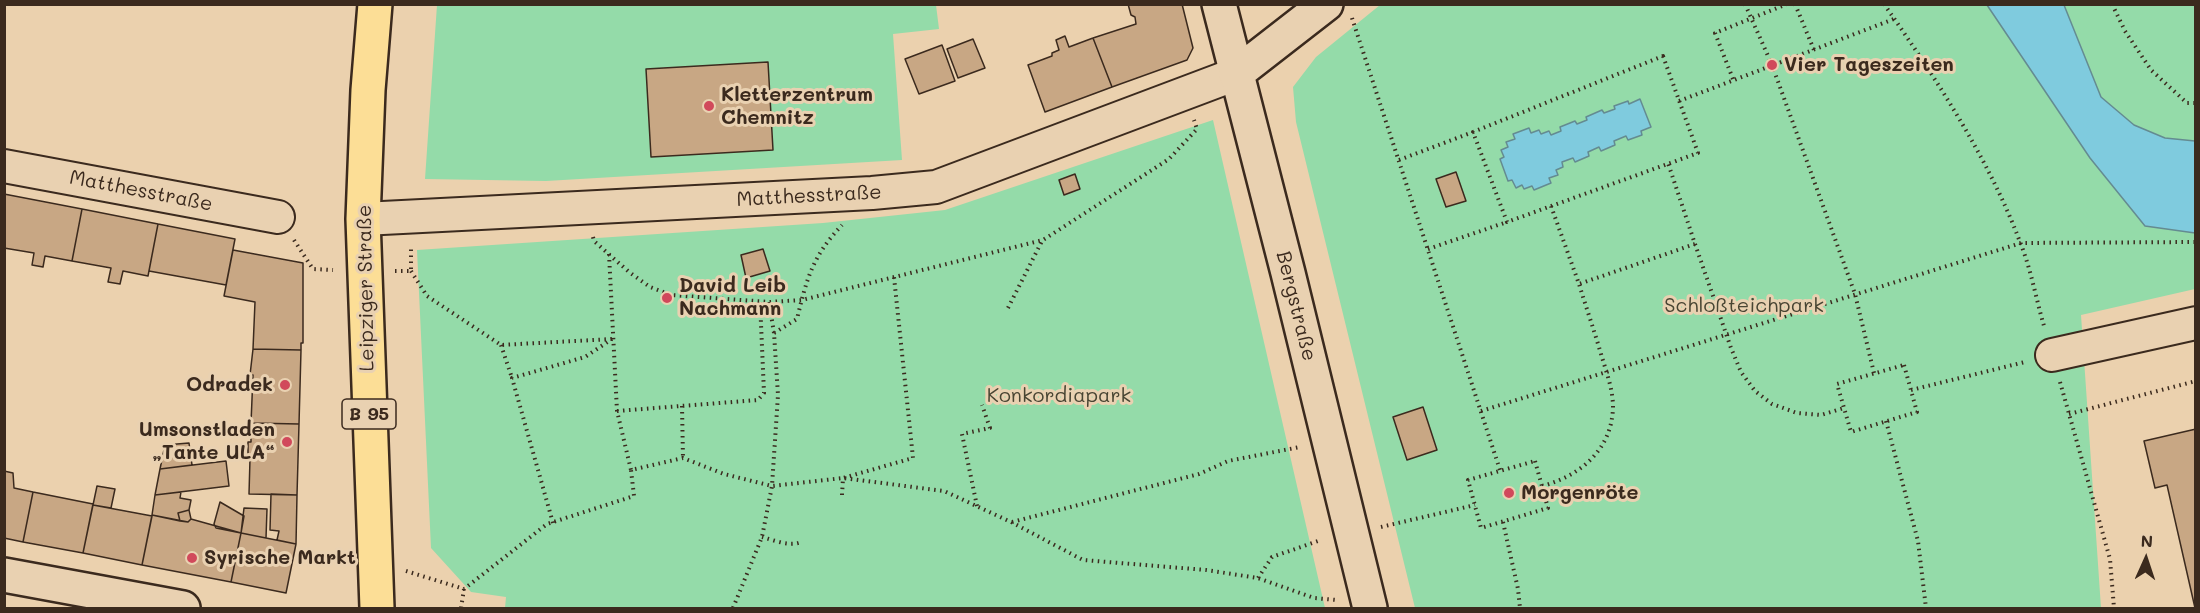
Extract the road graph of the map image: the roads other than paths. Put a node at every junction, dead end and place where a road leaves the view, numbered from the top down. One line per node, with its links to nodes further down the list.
1 (375, 4): 7 (main road, Leipziger Straße / B 95)
2 (1218, 4): 4 (street, Bergstraße)
3 (1339, 10): 4 (street)
4 (1236, 74): 7 (street, Matthesstraße); 11 (street, Bergstraße)
5 (4, 166): 6 (street, Matthesstraße)
6 (278, 217)
7 (363, 219): 13 (main road, Leipziger Straße / B 95)
8 (2196, 323): 9 (street)
9 (2052, 355)
10 (4, 575): 12 (street)
11 (1369, 605)
12 (183, 609)
13 (377, 609)

